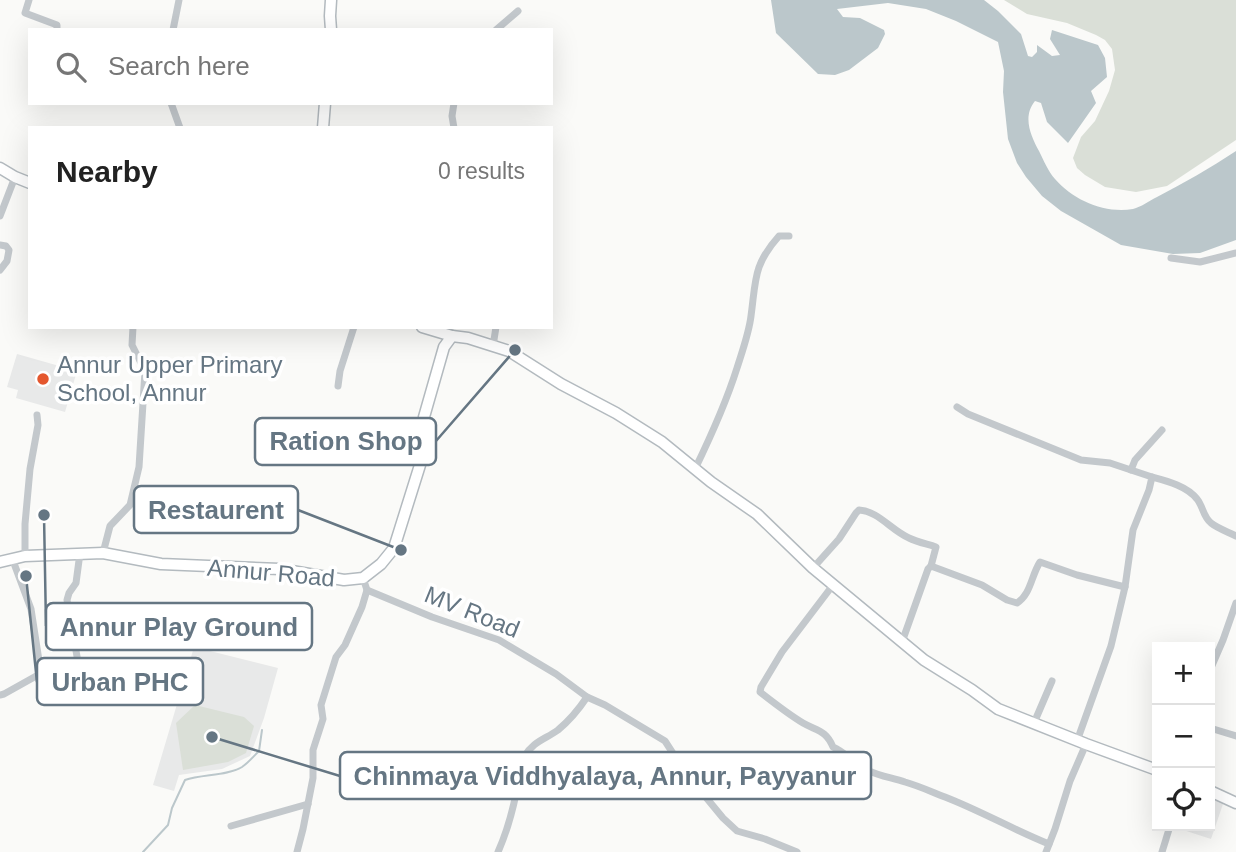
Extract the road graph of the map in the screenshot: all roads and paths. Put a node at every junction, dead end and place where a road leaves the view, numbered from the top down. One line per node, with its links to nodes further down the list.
1 (29, 0): 5 (street)
2 (179, 0): 6 (street)
3 (331, 0): 7 (main road)
4 (518, 11): 8 (street)
5 (57, 28)
6 (173, 28)
7 (331, 28)
8 (498, 28)
9 (172, 105): 12 (street)
10 (325, 105): 13 (main road)
11 (454, 105): 14 (street)
12 (179, 126)
13 (323, 126)
14 (454, 126)
15 (0, 168): 16 (main road)
16 (15, 177): 17 (main road); 18 (street)
17 (28, 182)
18 (0, 216)
19 (789, 236): 34 (street)
20 (0, 245): 23 (street)
21 (1236, 253): 22 (street)
22 (1171, 258)
23 (0, 270)
24 (133, 329): 39 (street)
25 (353, 329): 30 (street)
26 (429, 329): 28 (main road)
27 (496, 329): 29 (street)
28 (452, 336): 29 (main road); 45 (main road, Annur Road)
29 (493, 346): 34 (main road)
30 (338, 386)
31 (957, 407): 35 (street)
32 (37, 415): 40 (street)
33 (1162, 430): 35 (street)
34 (695, 469): 44 (main road)
35 (1131, 470): 36 (street)
36 (1152, 477): 37 (street); 47 (street)
37 (1236, 536)
38 (80, 553): 39 (main road, Annur Road); 40 (main road, Annur Road); 52 (street)
39 (103, 553): 45 (main road, Annur Road)
40 (25, 556): 41 (main road, Annur Road)
41 (12, 558): 42 (main road, Annur Road); 54 (street)
42 (0, 562)
43 (931, 566): 44 (street); 47 (street); 50 (street)
44 (813, 568): 46 (main road)
45 (363, 578): 48 (street)
46 (833, 585): 50 (main road); 66 (street)
47 (1125, 587): 59 (street)
48 (367, 590): 55 (street, MV Road); 63 (street)
49 (1236, 603): 51 (street)
50 (902, 642): 56 (main road)
51 (1215, 658)
52 (81, 679)
53 (1052, 681): 56 (street)
54 (0, 695)
55 (587, 697): 68 (street); 69 (street, MV Road)
56 (1034, 723): 59 (main road)
57 (1215, 730): 58 (street)
58 (1236, 736)
59 (1082, 742): 60 (main road); 66 (street)
60 (1152, 768)
61 (1215, 793): 62 (main road)
62 (1236, 803)
63 (308, 804): 64 (street); 67 (street)
64 (230, 826)
65 (1168, 831): 70 (street)
66 (1047, 848)
67 (297, 852)
68 (498, 852)
69 (797, 852)
70 (1162, 852)

